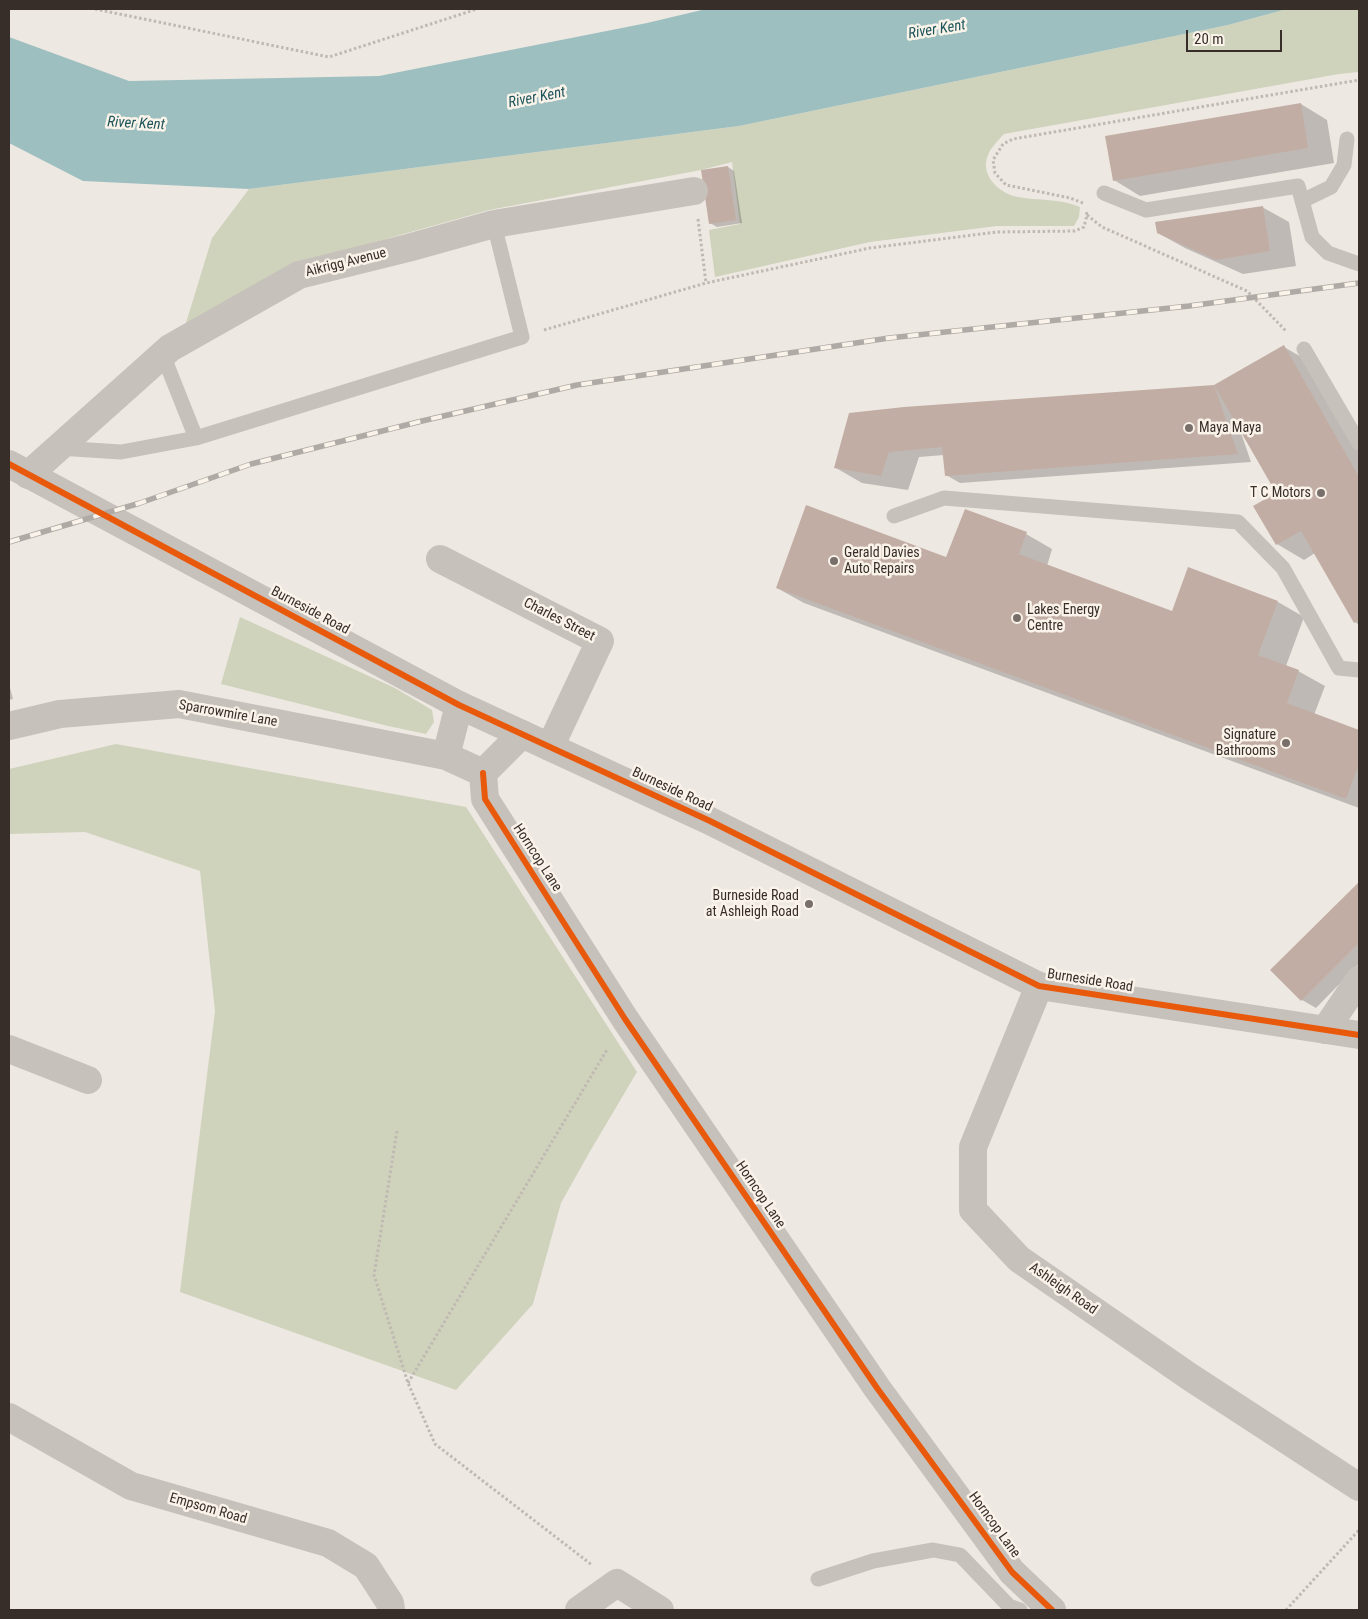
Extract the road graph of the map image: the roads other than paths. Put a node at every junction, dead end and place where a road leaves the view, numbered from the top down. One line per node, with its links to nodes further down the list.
1 (1348, 138): 4 (lane)
2 (694, 191): 5 (street, Aikrigg Avenue)
3 (1104, 192): 4 (lane)
4 (1302, 201): 6 (lane)
5 (494, 224): 8 (street, Aikrigg Avenue); 9 (lane)
6 (1359, 264)
7 (1304, 349): 10 (lane)
8 (162, 355): 9 (lane); 11 (street, Aikrigg Avenue)
9 (196, 438): 11 (lane)
10 (1359, 443)
11 (58, 448): 12 (street, Aikrigg Avenue)
12 (19, 469): 16 (street, Burneside Road)
13 (894, 516): 15 (lane)
14 (440, 559): 19 (street, Charles Street)
15 (1359, 670)
16 (459, 705): 18 (street, Burneside Road); 20 (street)
17 (9, 726): 20 (street, Sparrowmire Lane)
18 (522, 734): 19 (street, Burneside Road); 21 (street)
19 (550, 747): 23 (street, Burneside Road)
20 (446, 756): 21 (street, Sparrowmire Lane)
21 (483, 773): 35 (street, Horncop Lane)
22 (1359, 980): 24 (street)
23 (1039, 986): 24 (street, Burneside Road); 29 (street, Ashleigh Road)
24 (1325, 1030): 25 (street, Burneside Road)
25 (1359, 1035)
26 (9, 1049): 27 (street)
27 (88, 1080)
28 (9, 1417): 31 (street, Empsom Road)
29 (1359, 1487)
30 (818, 1579): 34 (lane)
31 (392, 1610)
32 (579, 1610): 33 (street)
33 (660, 1610)
34 (1020, 1610)
35 (1052, 1610)

